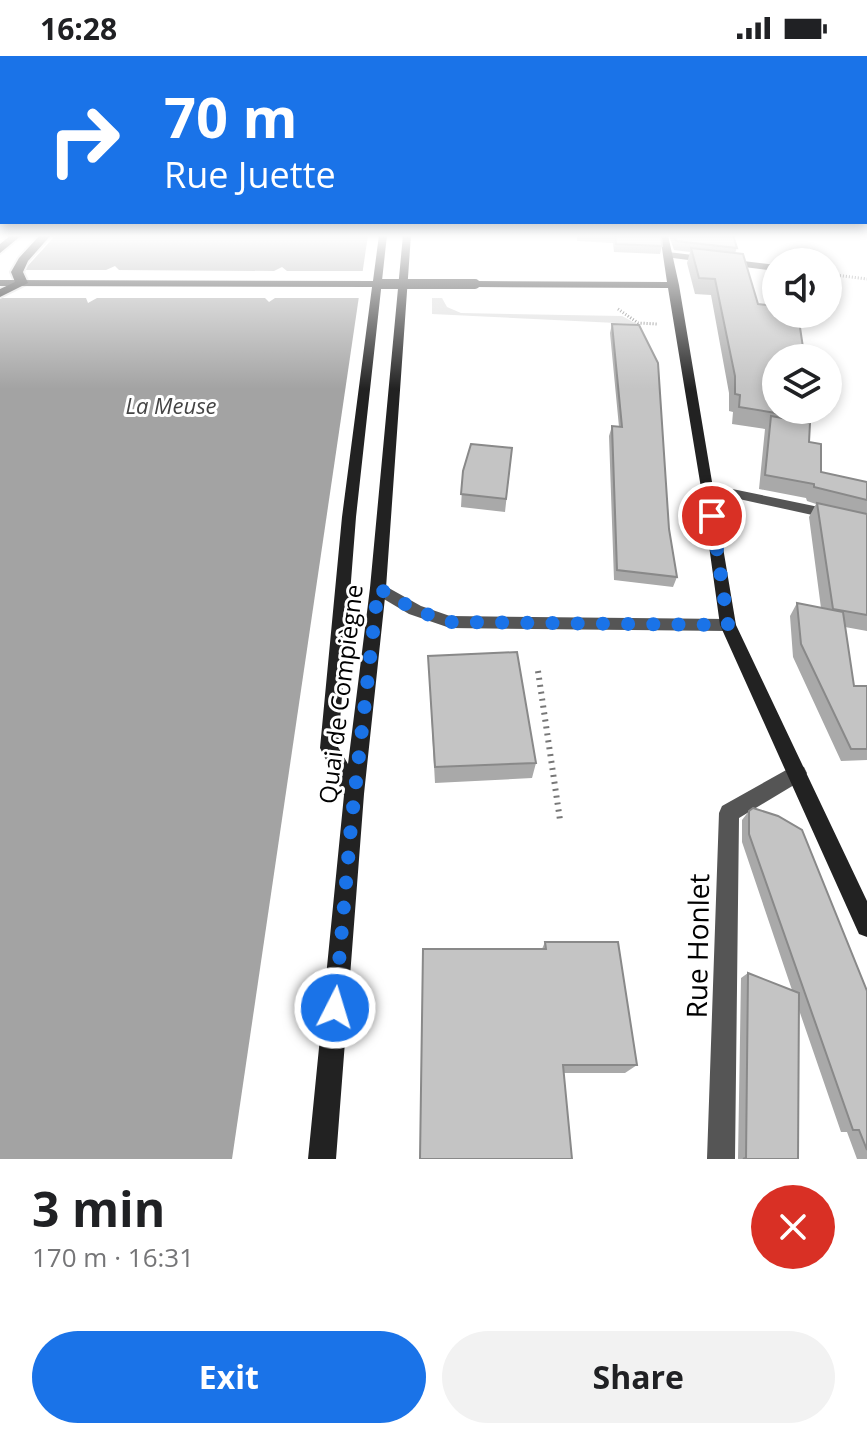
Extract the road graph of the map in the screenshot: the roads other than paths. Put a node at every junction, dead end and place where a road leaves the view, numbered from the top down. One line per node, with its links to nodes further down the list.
1 (377, 286): 9 (main road)
2 (403, 286): 6 (main road, Quai de Compiègne)
3 (674, 286): 4 (main road)
4 (708, 488): 5 (street); 7 (main road)
5 (867, 522)
6 (378, 588): 7 (street); 9 (main road, Quai de Compiègne)
7 (728, 625): 8 (main road)
8 (797, 773): 10 (main road); 13 (street, Rue Honlet)
9 (354, 794): 12 (main road, Quai de Compiègne)
10 (862, 903): 11 (main road)
11 (867, 926)
12 (322, 1159)
13 (721, 1159)

